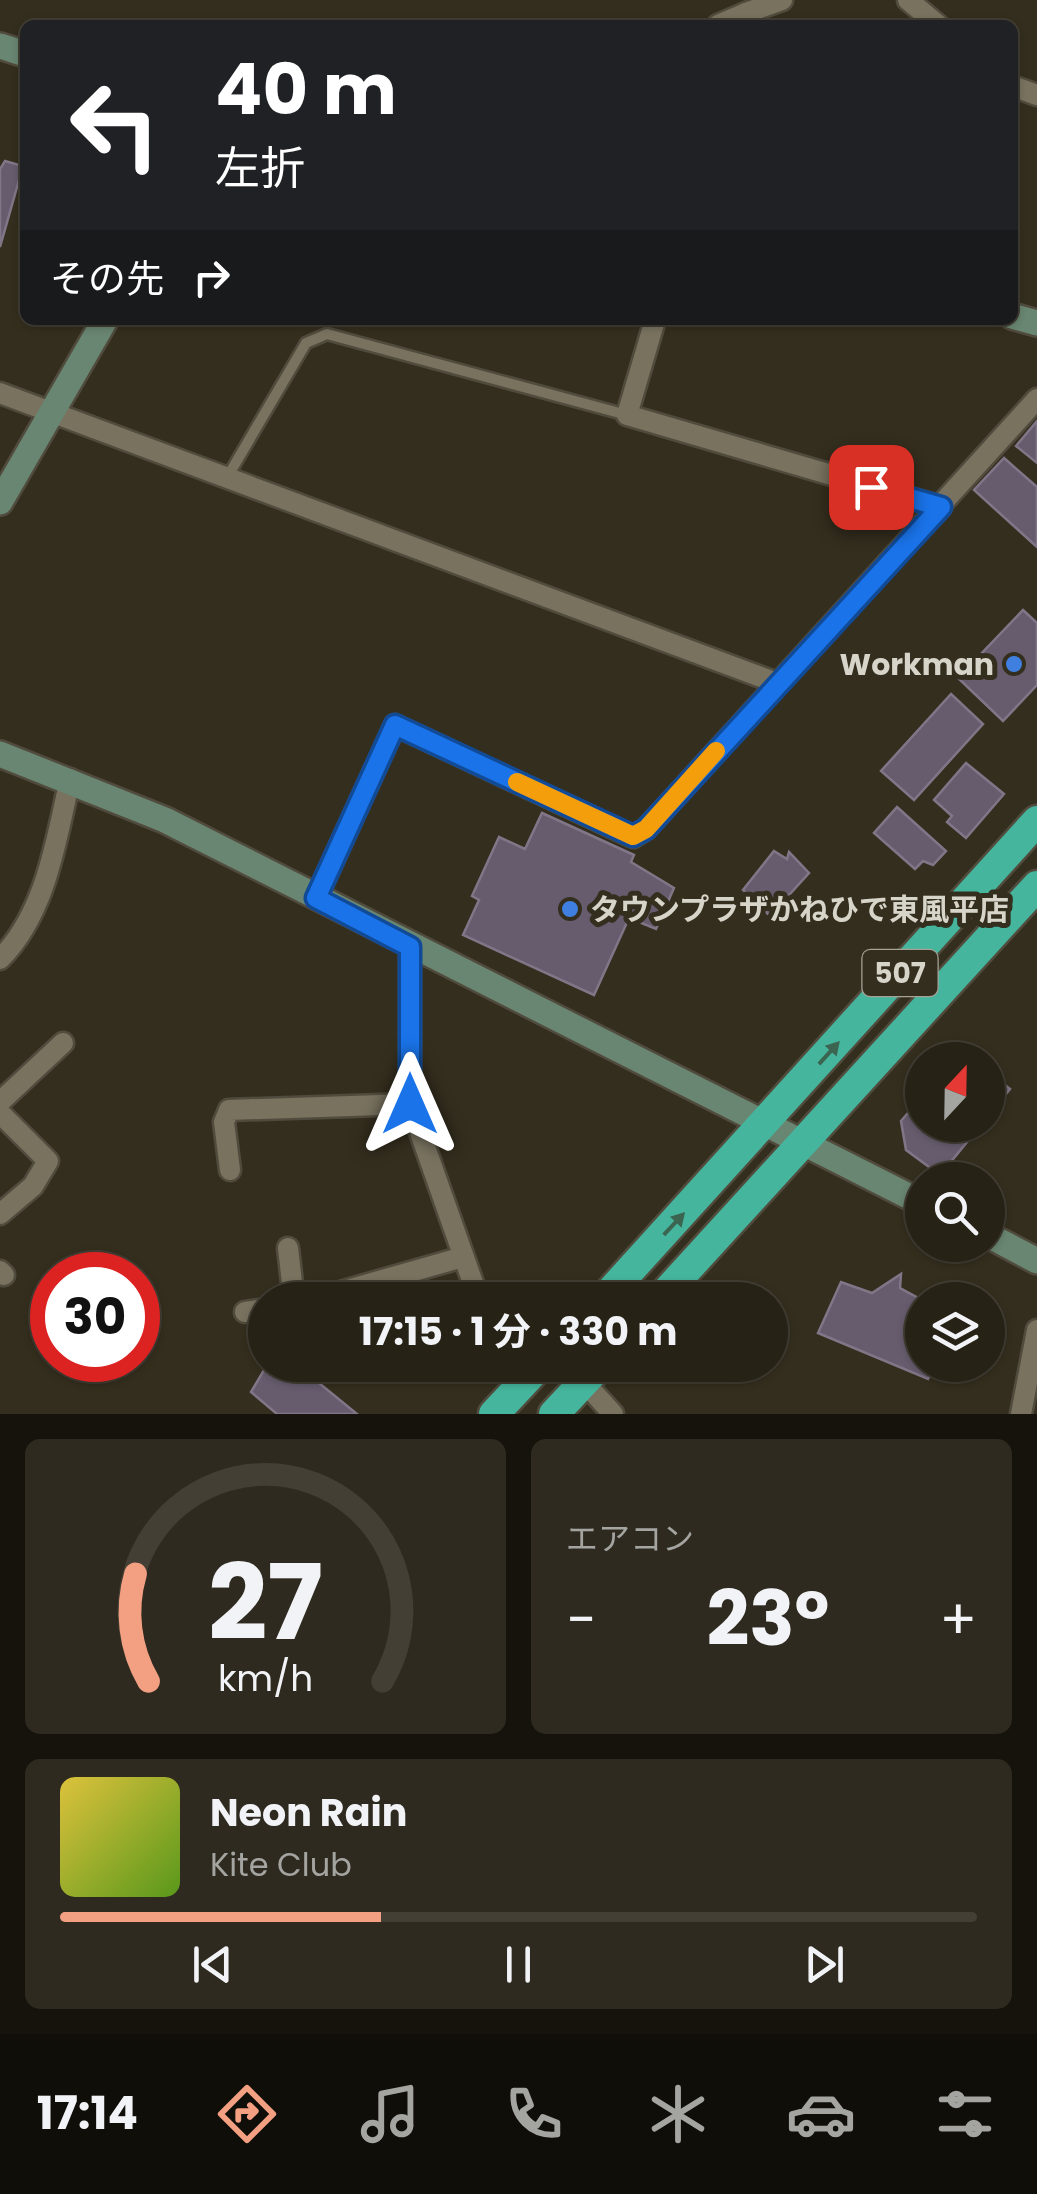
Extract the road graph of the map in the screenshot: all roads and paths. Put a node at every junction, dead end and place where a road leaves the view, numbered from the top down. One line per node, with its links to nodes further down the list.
1 (782, 0): 3 (street)
2 (908, 0): 4 (street)
3 (744, 19)
4 (932, 20)
5 (102, 325): 9 (street)
6 (654, 325): 10 (street)
7 (0, 393): 9 (street)
8 (1037, 399): 13 (street)
9 (51, 409): 11 (street); 12 (street)
10 (628, 415): 11 (lane); 13 (street)
11 (228, 476): 14 (street)
12 (0, 502)
13 (941, 507): 14 (street)
14 (777, 683): 19 (street)
15 (0, 754): 16 (street)
16 (70, 779): 19 (street); 21 (street)
17 (1037, 821): 26 (highway, 507, one-way to 17)
18 (1037, 886): 27 (highway, 507)
19 (316, 898): 20 (street)
20 (410, 947): 24 (street); 26 (street)
21 (0, 960)
22 (63, 1043): 23 (street)
23 (0, 1102)
24 (410, 1104): 28 (street); 33 (street)
25 (0, 1113): 30 (street)
26 (764, 1125): 27 (street); 38 (highway, 507, one-way to 26)
27 (802, 1144): 29 (street); 39 (highway, 507)
28 (230, 1170)
29 (905, 1195)
30 (0, 1214)
31 (1005, 1244): 34 (street)
32 (288, 1248): 35 (street)
33 (462, 1256): 36 (street); 37 (street)
34 (1037, 1261)
35 (292, 1282)
36 (373, 1282)
37 (472, 1282)
38 (620, 1282)
39 (676, 1282)
40 (1037, 1330): 47 (street)
41 (516, 1382): 44 (highway)
42 (584, 1382): 45 (highway)
43 (597, 1382): 46 (street)
44 (494, 1414)
45 (554, 1414)
46 (613, 1414)
47 (1020, 1414)

